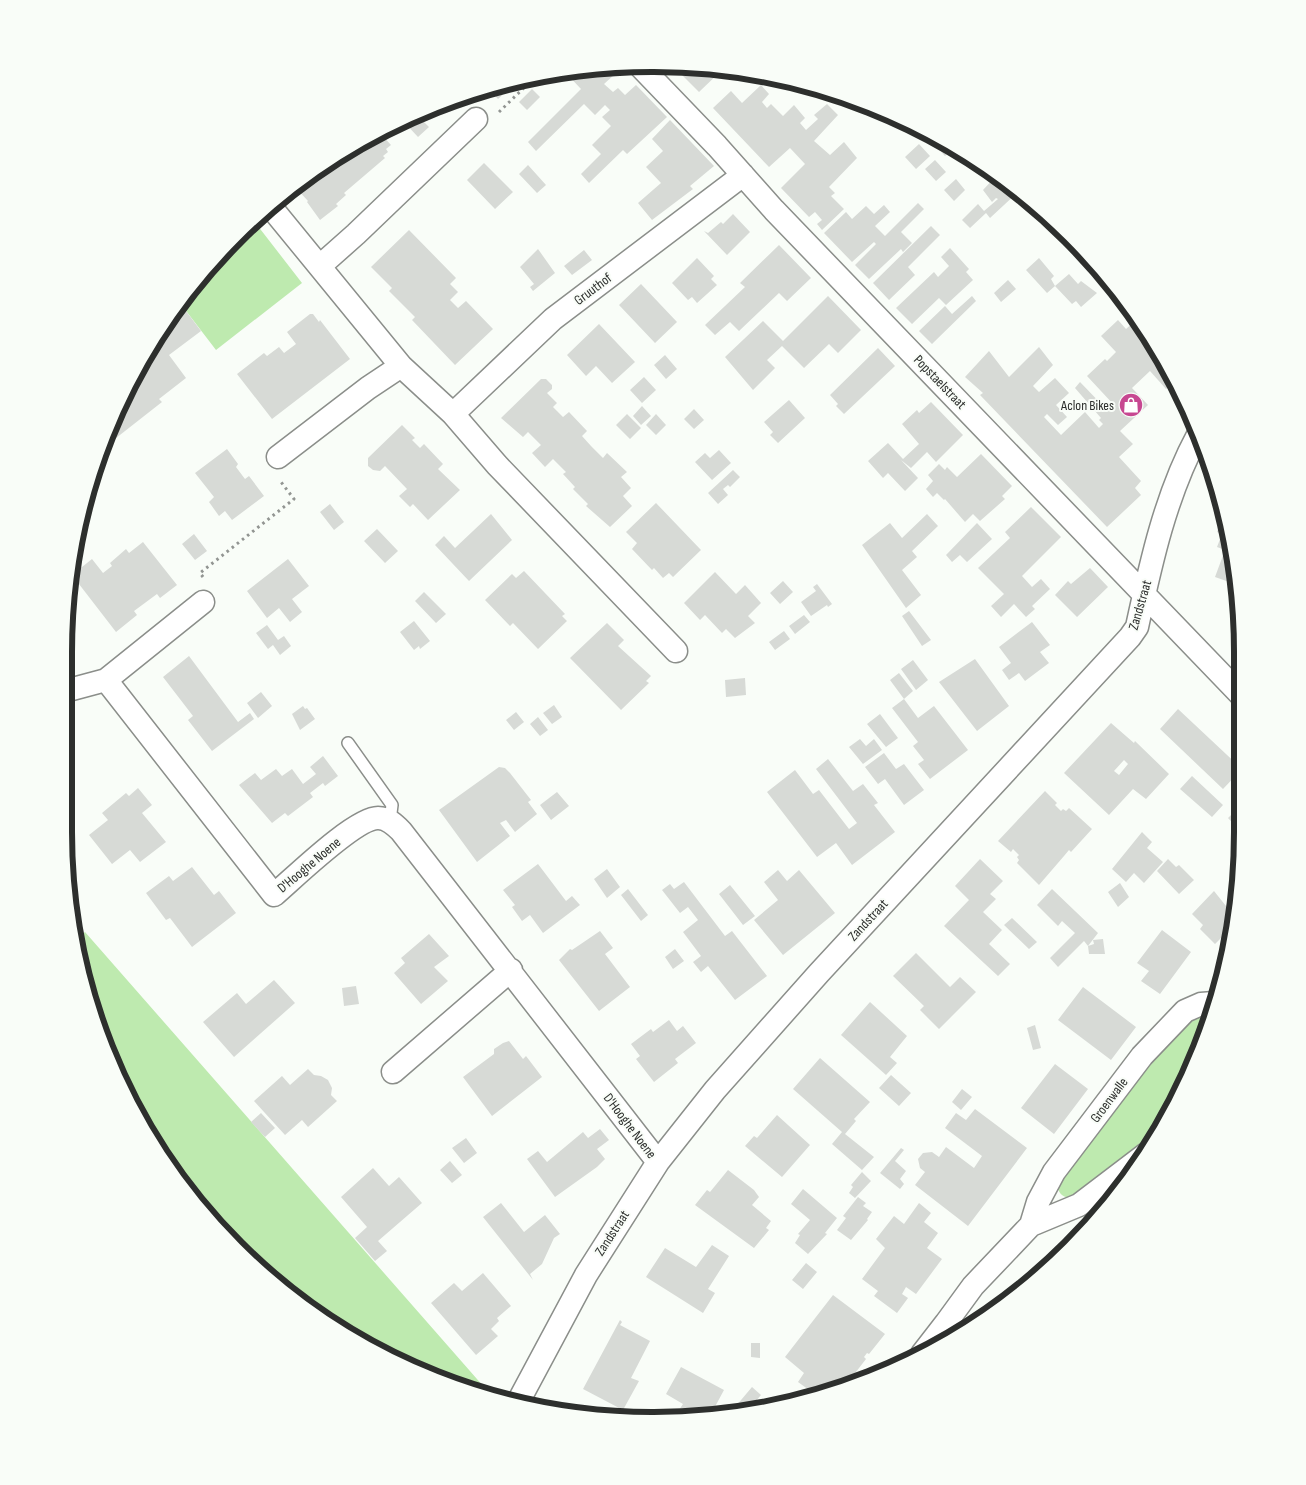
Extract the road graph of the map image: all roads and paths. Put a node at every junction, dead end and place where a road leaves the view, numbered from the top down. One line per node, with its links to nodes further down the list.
1 (646, 72): 4 (street, Popstaelstraat)
2 (524, 87): 3 (path)
3 (476, 119): 6 (street)
4 (743, 174): 8 (street, Gruuthof); 11 (street, Popstaelstraat)
5 (275, 212): 6 (street)
6 (320, 266): 7 (street)
7 (401, 366): 8 (street); 10 (street)
8 (453, 414): 13 (street)
9 (1194, 443): 11 (street, Zandstraat)
10 (278, 457): 12 (path)
11 (1144, 593): 15 (street, Popstaelstraat); 22 (street, Zandstraat)
12 (203, 602): 14 (street)
13 (676, 651)
14 (106, 680): 16 (street); 18 (street, D'Hooghe Noene)
15 (1234, 687)
16 (72, 689)
17 (348, 743): 18 (lane)
18 (390, 821): 19 (street, D'Hooghe Noene)
19 (511, 970): 21 (street); 22 (street, D'Hooghe Noene)
20 (1208, 1003): 24 (street, Groenwalle)
21 (393, 1072)
22 (658, 1162): 26 (street, Zandstraat)
23 (1125, 1170): 24 (street, Groenwalle)
24 (1031, 1225): 25 (street, Groenwalle)
25 (952, 1329)
26 (521, 1397)

